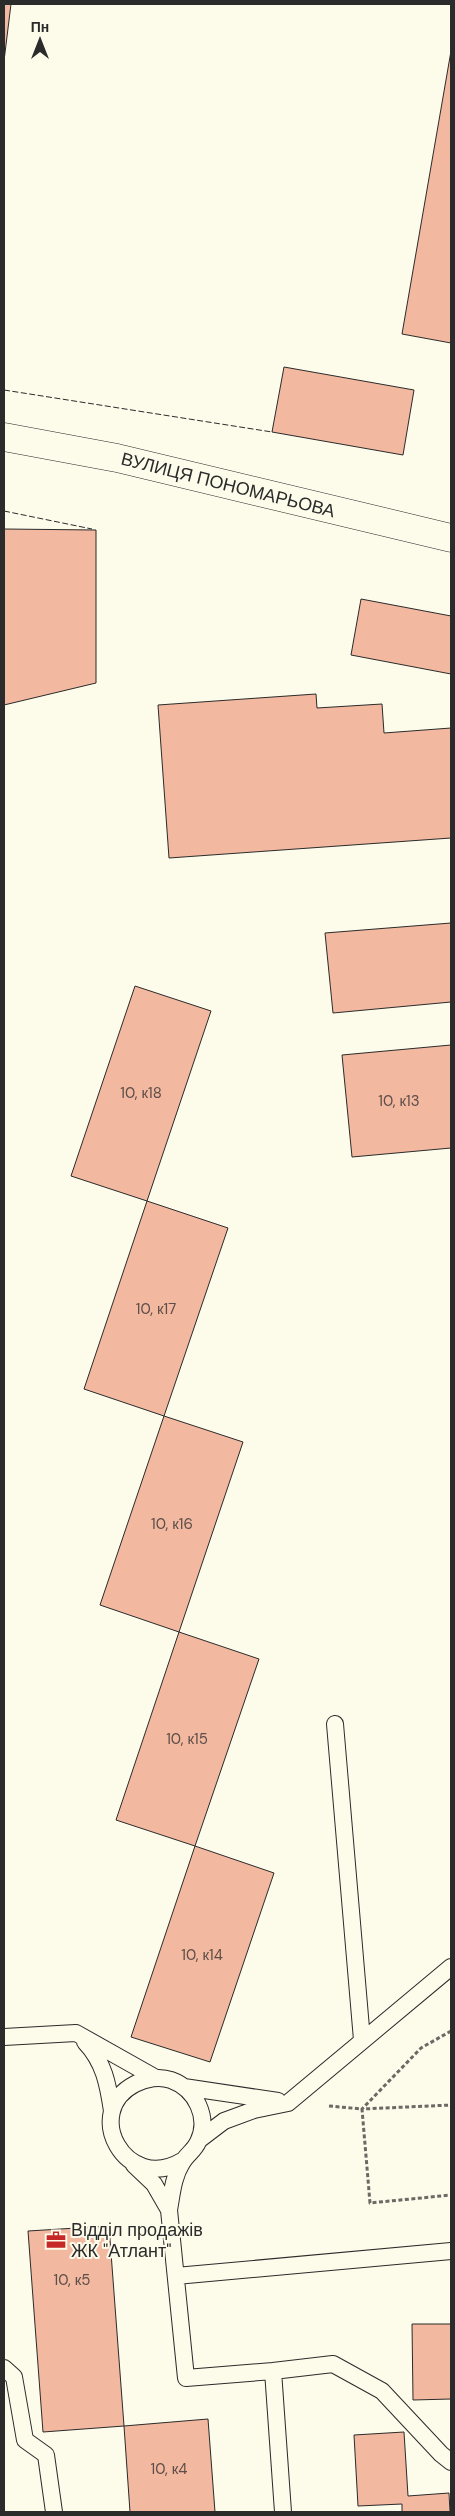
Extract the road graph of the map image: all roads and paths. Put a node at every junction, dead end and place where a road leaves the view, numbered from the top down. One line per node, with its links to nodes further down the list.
1 (4, 437): 2 (street, ВУЛИЦЯ ПОНОМАРЬОВА)
2 (451, 538)
3 (335, 1724): 8 (lane)
4 (451, 1967): 8 (lane)
5 (451, 2031): 13 (path)
6 (76, 2033): 7 (lane); 9 (lane); 14 (lane)
7 (4, 2037)
8 (362, 2040): 11 (lane)
9 (156, 2078): 10 (lane); 14 (lane)
10 (184, 2087): 11 (lane); 15 (lane)
11 (288, 2102): 13 (path); 15 (lane)
12 (451, 2105): 13 (path)
13 (362, 2109): 18 (path)
14 (112, 2111): 17 (lane)
15 (199, 2140): 16 (lane)
16 (182, 2161): 17 (lane); 19 (lane)
17 (132, 2162): 19 (lane)
18 (451, 2195)
19 (169, 2210): 21 (lane)
20 (451, 2251): 21 (lane)
21 (176, 2276): 23 (lane)
22 (4, 2368): 25 (lane)
23 (273, 2370): 24 (lane); 26 (lane)
24 (451, 2462)
25 (54, 2512)
26 (284, 2512)

